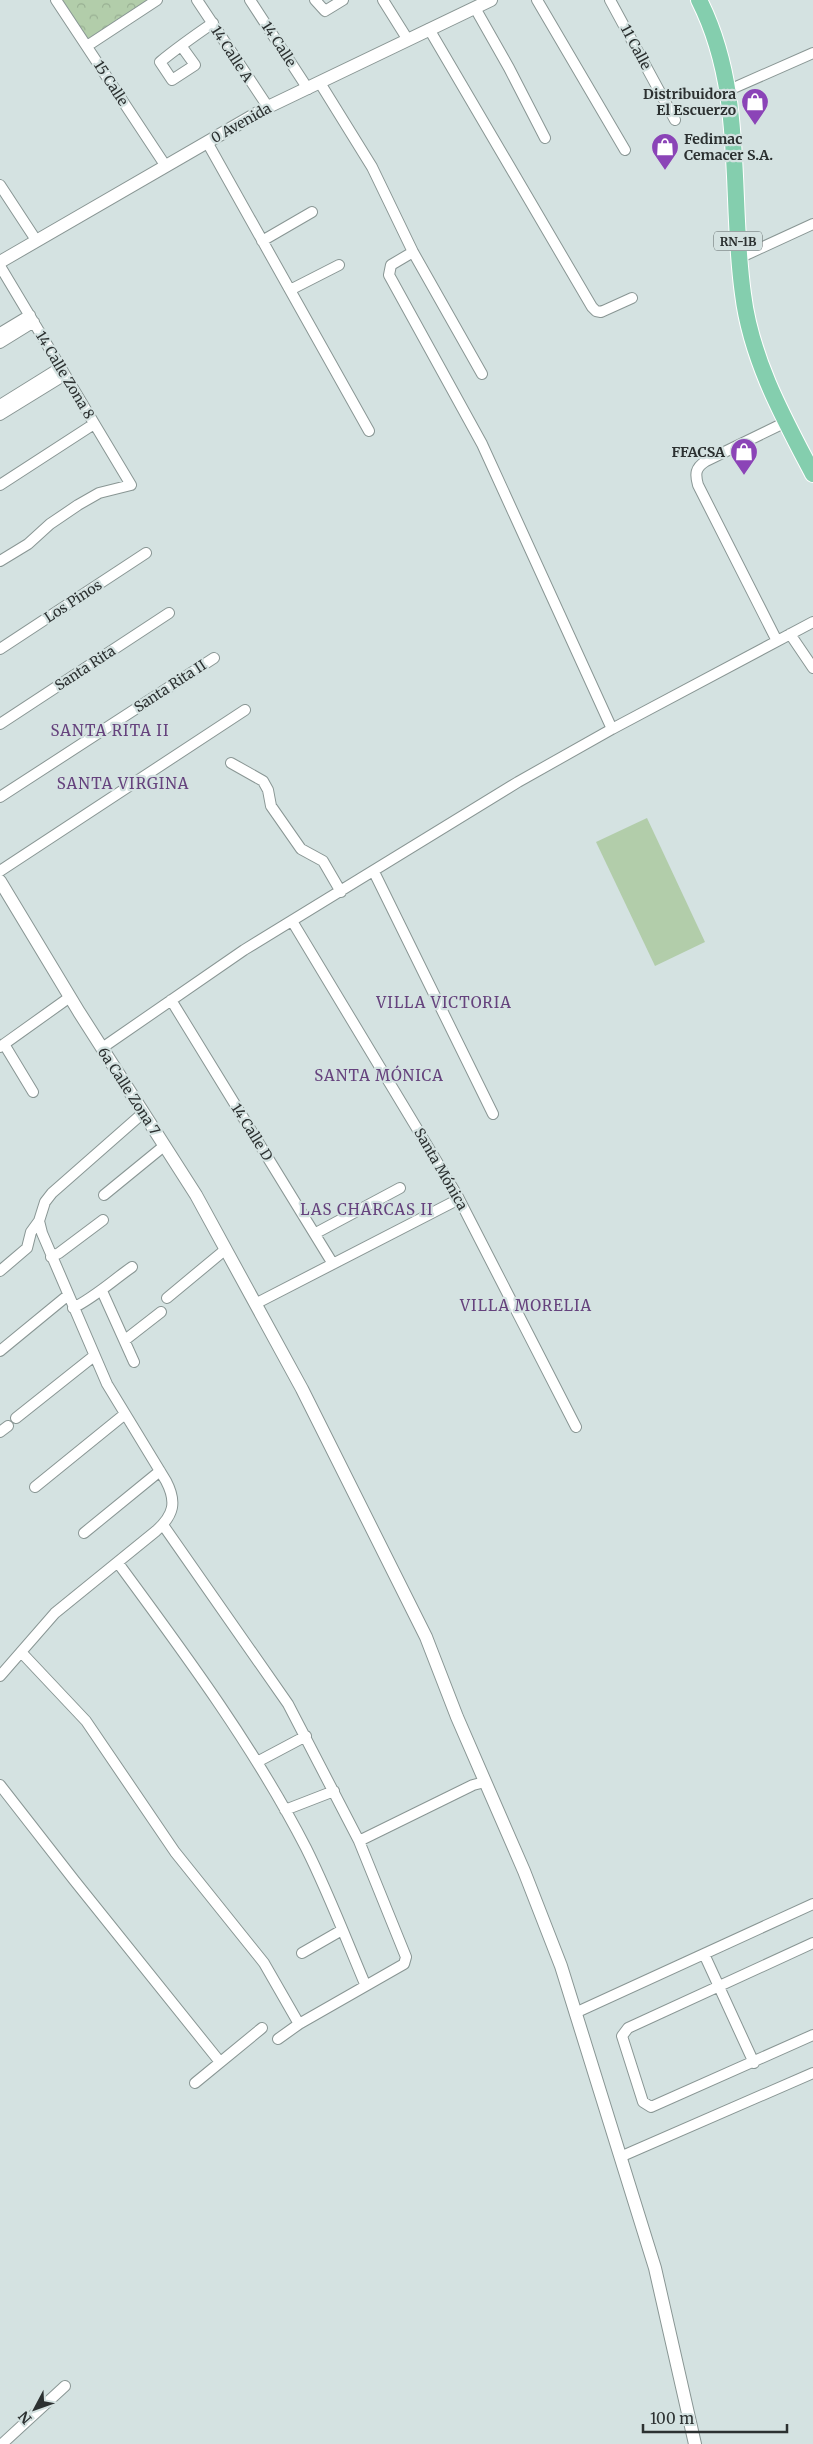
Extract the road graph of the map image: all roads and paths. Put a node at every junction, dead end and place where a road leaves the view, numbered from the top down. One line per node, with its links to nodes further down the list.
1 (56, 0): 16 (street, 15 Calle)
2 (157, 0): 16 (street)
3 (197, 0): 13 (street, 14 Calle A)
4 (250, 0): 20 (street, 14 Calle)
5 (315, 0): 6 (street)
6 (343, 0)
7 (382, 0): 15 (street)
8 (491, 0): 12 (street, 0 Avenida)
9 (537, 0): 26 (street)
10 (610, 0): 23 (street, 11 Calle)
11 (699, 0): 21 (highway, RN-1B)
12 (474, 8): 14 (street, 0 Avenida); 24 (street)
13 (213, 23): 17 (street); 22 (street, 14 Calle A)
14 (429, 30): 15 (street, 0 Avenida); 39 (street)
15 (408, 40): 19 (street, 0 Avenida)
16 (87, 46): 27 (street, 15 Calle)
17 (182, 47): 17 (street)
18 (813, 53): 21 (street)
19 (320, 83): 20 (street, 0 Avenida); 33 (street)
20 (308, 89): 22 (street, 0 Avenida)
21 (729, 90): 34 (highway, RN-1B)
22 (268, 108): 25 (street, 0 Avenida)
23 (675, 120)
24 (545, 138)
25 (207, 142): 27 (street, 0 Avenida); 32 (street)
26 (625, 150)
27 (165, 166): 31 (street, 0 Avenida)
28 (0, 185): 31 (street)
29 (312, 212): 32 (street)
30 (813, 224): 34 (street)
31 (36, 240): 35 (street, 0 Avenida)
32 (262, 241): 38 (street)
33 (413, 252): 44 (street); 63 (street)
34 (739, 258): 47 (highway, RN-1B)
35 (0, 262)
36 (339, 265): 38 (street)
37 (0, 266): 40 (street, 14 Calle Zona 8)
38 (290, 290): 49 (street)
39 (632, 298)
40 (32, 318): 41 (street); 42 (street); 43 (street, 14 Calle Zona 8)
41 (0, 334)
42 (0, 343)
43 (63, 371): 45 (street); 46 (street); 48 (street, 14 Calle Zona 8)
44 (482, 374)
45 (0, 405)
46 (0, 415)
47 (786, 422): 50 (highway, RN-1B); 57 (street)
48 (94, 424): 51 (street); 53 (street, 14 Calle Zona 8)
49 (369, 431)
50 (813, 474)
51 (0, 485)
52 (146, 554): 58 (street, Los Pinos)
53 (0, 561)
54 (169, 613): 62 (street, Santa Rita)
55 (813, 622): 56 (street)
56 (790, 634): 57 (street); 60 (street)
57 (778, 641): 63 (street)
58 (0, 649)
59 (214, 658): 65 (street, Santa Rita II)
60 (813, 668)
61 (244, 710): 66 (street)
62 (0, 724)
63 (612, 729): 67 (street)
64 (231, 763): 69 (street)
65 (0, 797)
66 (0, 870)
67 (374, 872): 69 (street); 77 (street)
68 (0, 881): 71 (street, 6a Calle Zona 7)
69 (341, 892): 70 (street)
70 (292, 920): 72 (street); 81 (street, Santa Mónica)
71 (70, 997): 73 (street); 74 (street, 6a Calle Zona 7)
72 (171, 1000): 74 (street); 84 (street, 14 Calle D)
73 (2, 1046): 75 (street)
74 (102, 1048): 76 (street, 6a Calle Zona 7)
75 (33, 1092)
76 (143, 1112): 78 (street, 6a Calle Zona 7); 83 (street)
77 (493, 1114)
78 (164, 1146): 80 (street); 85 (street, 6a Calle Zona 7)
79 (400, 1188): 84 (street)
80 (104, 1194)
81 (459, 1199): 87 (street); 102 (street, Santa Mónica)
82 (103, 1220): 86 (street)
83 (39, 1221): 86 (street); 89 (street)
84 (316, 1233): 87 (street, 14 Calle D)
85 (226, 1249): 92 (street); 93 (street, 6a Calle Zona 7)
86 (51, 1257): 91 (street)
87 (333, 1264): 93 (street)
88 (132, 1267): 90 (street)
89 (0, 1270)
90 (102, 1291): 94 (street); 96 (street)
91 (67, 1296): 94 (street); 97 (street)
92 (167, 1298)
93 (257, 1304): 112 (street, 6a Calle Zona 7)
94 (73, 1308): 98 (street)
95 (161, 1312): 96 (street)
96 (125, 1340): 99 (street)
97 (0, 1350)
98 (94, 1356): 100 (street); 101 (street)
99 (134, 1362)
100 (125, 1414): 103 (street); 104 (street)
101 (16, 1418)
102 (576, 1427)
103 (160, 1471): 105 (street); 106 (street)
104 (36, 1486)
105 (163, 1525): 107 (street); 110 (street)
106 (84, 1533)
107 (118, 1563): 108 (street); 111 (street)
108 (20, 1652): 109 (street); 125 (street)
109 (0, 1676)
110 (306, 1736): 111 (street); 114 (street)
111 (257, 1762): 115 (street)
112 (485, 1782): 116 (street); 124 (street, 6a Calle Zona 7)
113 (0, 1785): 129 (street)
114 (334, 1791): 115 (street); 116 (street)
115 (285, 1810): 118 (street)
116 (359, 1842): 122 (street)
117 (813, 1904): 121 (street)
118 (342, 1930): 120 (street); 122 (street)
119 (813, 1943): 123 (street)
120 (302, 1953)
121 (704, 1954): 123 (street); 124 (street)
122 (365, 1984): 125 (street)
123 (719, 1986): 130 (street); 130 (street)
124 (575, 2014): 133 (street, 6a Calle Zona 7)
125 (299, 2024): 128 (street)
126 (262, 2028): 129 (street)
127 (813, 2035): 130 (street)
128 (278, 2038)
129 (220, 2062): 132 (street)
130 (754, 2063)
131 (813, 2073): 133 (street)
132 (195, 2083)
133 (620, 2157): 136 (street, 6a Calle Zona 7)
134 (65, 2386): 135 (street)
135 (2, 2444)
136 (695, 2444)

